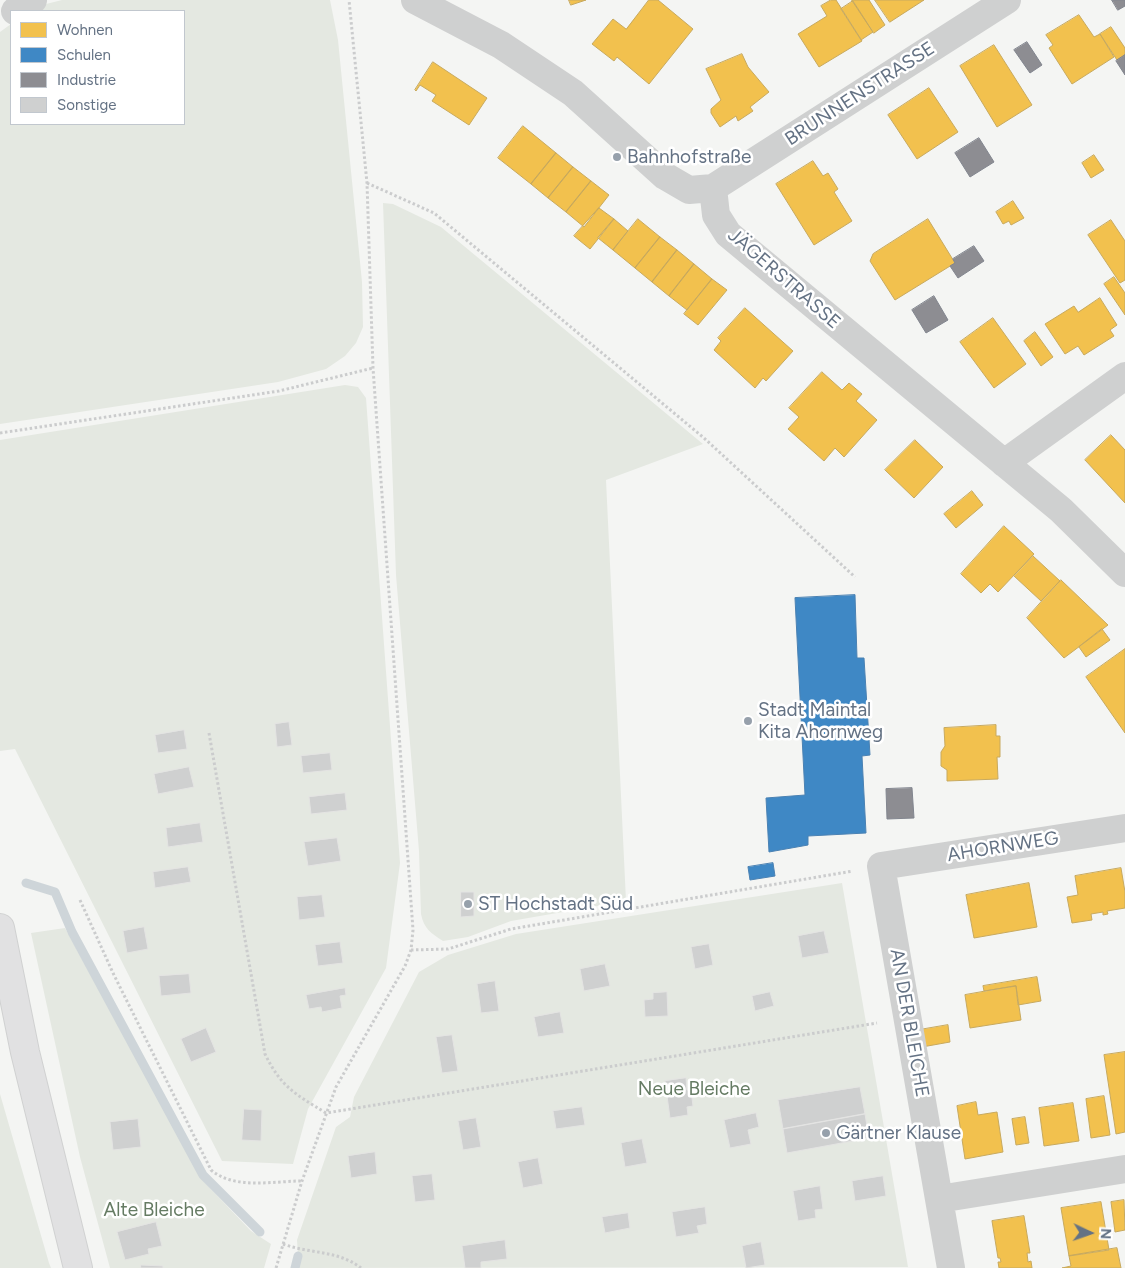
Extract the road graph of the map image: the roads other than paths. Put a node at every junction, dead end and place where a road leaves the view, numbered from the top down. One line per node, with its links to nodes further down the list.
1 (33, 0): 4 (street)
2 (415, 0): 5 (street)
3 (1007, 0): 5 (street, BRUNNENSTRASSE)
4 (17, 10)
5 (713, 188): 7 (street, JÄGERSTRASSE)
6 (1125, 376): 7 (street)
7 (1004, 463): 8 (street, JÄGERSTRASSE)
8 (1125, 573)
9 (1125, 828): 10 (street, AHORNWEG)
10 (881, 866): 13 (street, AN DER BLEICHE)
11 (0, 928): 14 (main road)
12 (1125, 1169): 13 (street)
13 (939, 1199): 15 (street, AN DER BLEICHE)
14 (78, 1268)
15 (951, 1268)

